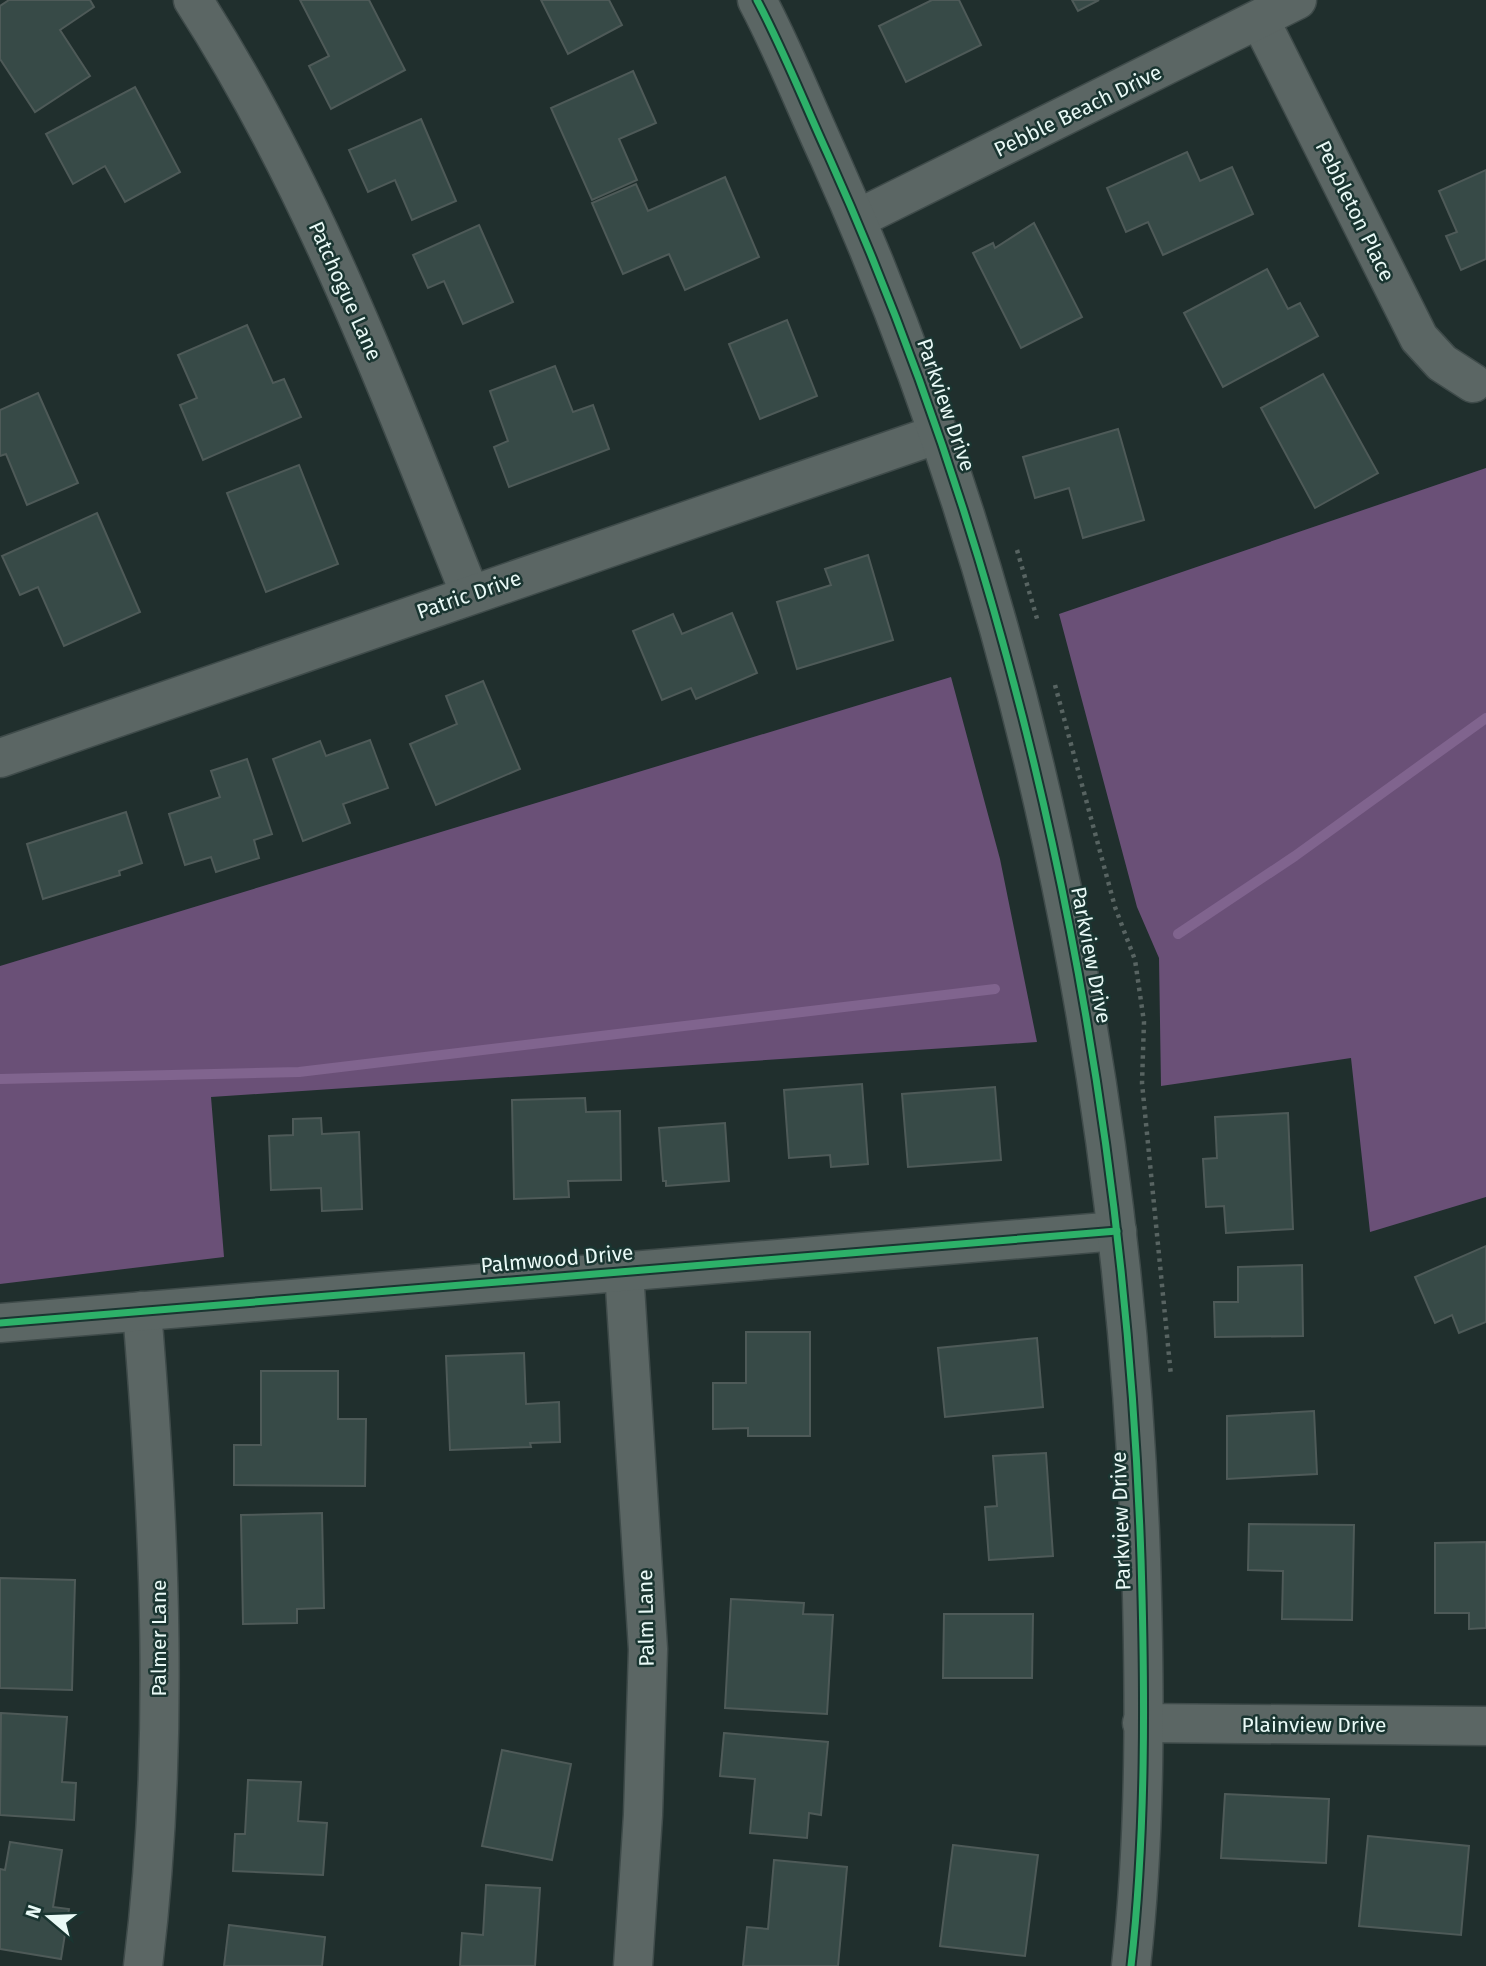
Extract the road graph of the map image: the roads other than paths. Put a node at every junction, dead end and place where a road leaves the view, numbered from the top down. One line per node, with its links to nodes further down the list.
1 (194, 0): 8 (street, Patchogue Lane)
2 (757, 0): 5 (street, Parkview Drive)
3 (1297, 0): 4 (street, Pebble Beach Drive)
4 (1260, 20): 5 (street, Pebble Beach Drive); 6 (street, Pebbleton Place)
5 (857, 219): 7 (street, Parkview Drive)
6 (1473, 383)
7 (938, 434): 8 (street, Patric Drive); 10 (street, Parkview Drive)
8 (470, 594): 9 (street, Patric Drive)
9 (4, 746)
10 (1117, 1231): 11 (street, Palmwood Drive); 14 (street, Parkview Drive)
11 (624, 1271): 12 (street, Palmwood Drive); 17 (street, Palm Lane)
12 (142, 1311): 13 (street, Palmwood Drive); 16 (street, Palmer Lane)
13 (0, 1323)
14 (1142, 1723): 15 (street, Plainview Drive); 18 (street, Parkview Drive)
15 (1486, 1726)
16 (143, 1966)
17 (633, 1966)
18 (1131, 1966)

